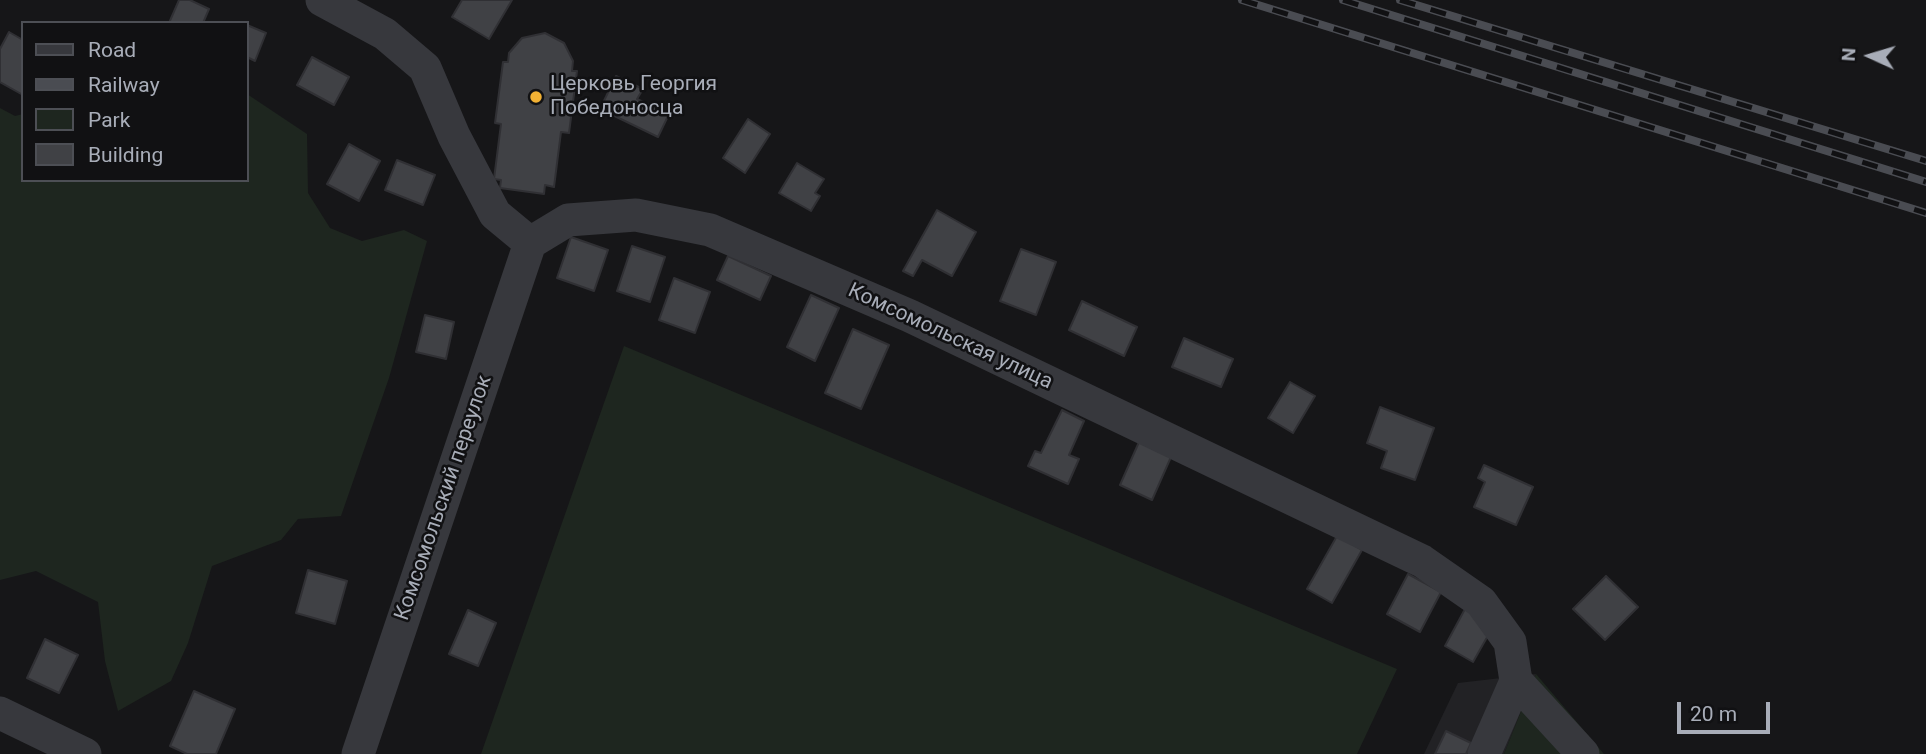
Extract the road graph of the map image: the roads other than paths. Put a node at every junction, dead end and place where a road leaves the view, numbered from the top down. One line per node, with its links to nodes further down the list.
1 (322, 0): 2 (street)
2 (530, 243): 3 (street, Комсомольская улица); 6 (street, Комсомольский переулок)
3 (1516, 681): 7 (street); 8 (street)
4 (0, 713): 5 (street)
5 (85, 754)
6 (358, 754)
7 (1484, 754)
8 (1583, 754)

